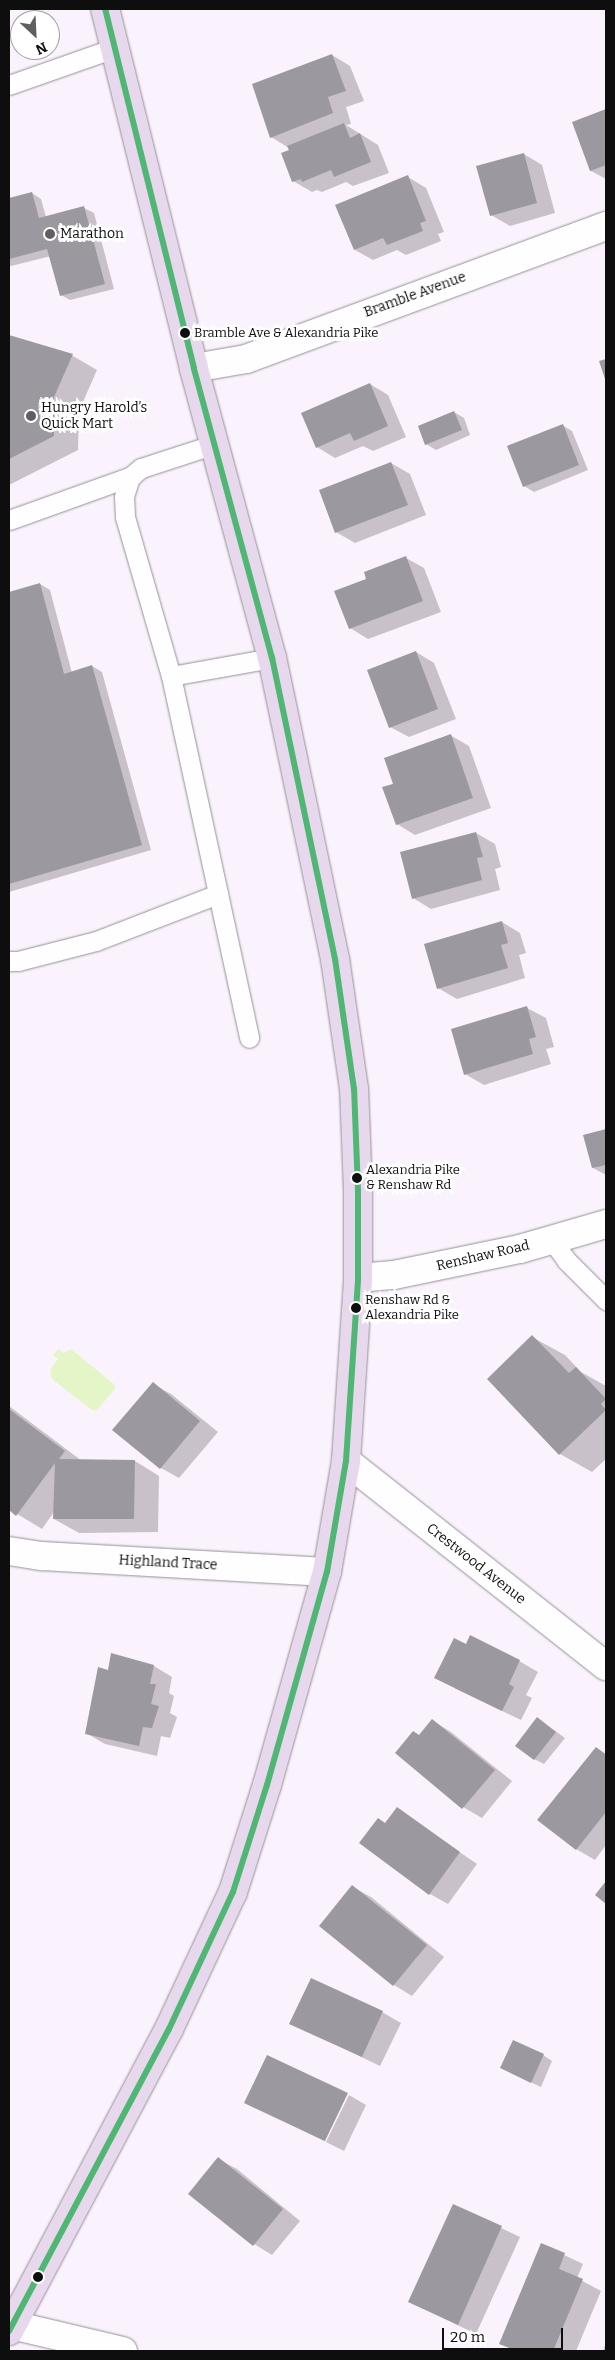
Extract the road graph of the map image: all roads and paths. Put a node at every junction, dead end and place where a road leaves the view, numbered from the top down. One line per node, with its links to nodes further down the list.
1 (105, 9): 2 (main road)
2 (114, 48): 3 (lane); 5 (main road)
3 (9, 85)
4 (606, 226): 5 (street, Bramble Avenue)
5 (194, 368): 6 (main road)
6 (214, 444): 7 (lane); 9 (main road)
7 (132, 476): 8 (lane); 10 (lane)
8 (9, 520)
9 (272, 658): 10 (lane); 16 (main road)
10 (171, 676): 11 (lane)
11 (218, 894): 12 (lane); 13 (lane)
12 (9, 961)
13 (249, 1038)
14 (606, 1224): 15 (street, Renshaw Road)
15 (551, 1240): 16 (street, Renshaw Road); 17 (lane)
16 (358, 1278): 18 (main road)
17 (606, 1300)
18 (346, 1461): 20 (main road); 21 (street, Crestwood Avenue)
19 (9, 1551): 20 (street, Highland Trace)
20 (327, 1572): 22 (main road)
21 (606, 1666)
22 (10, 2328): 23 (street)
23 (123, 2351)

